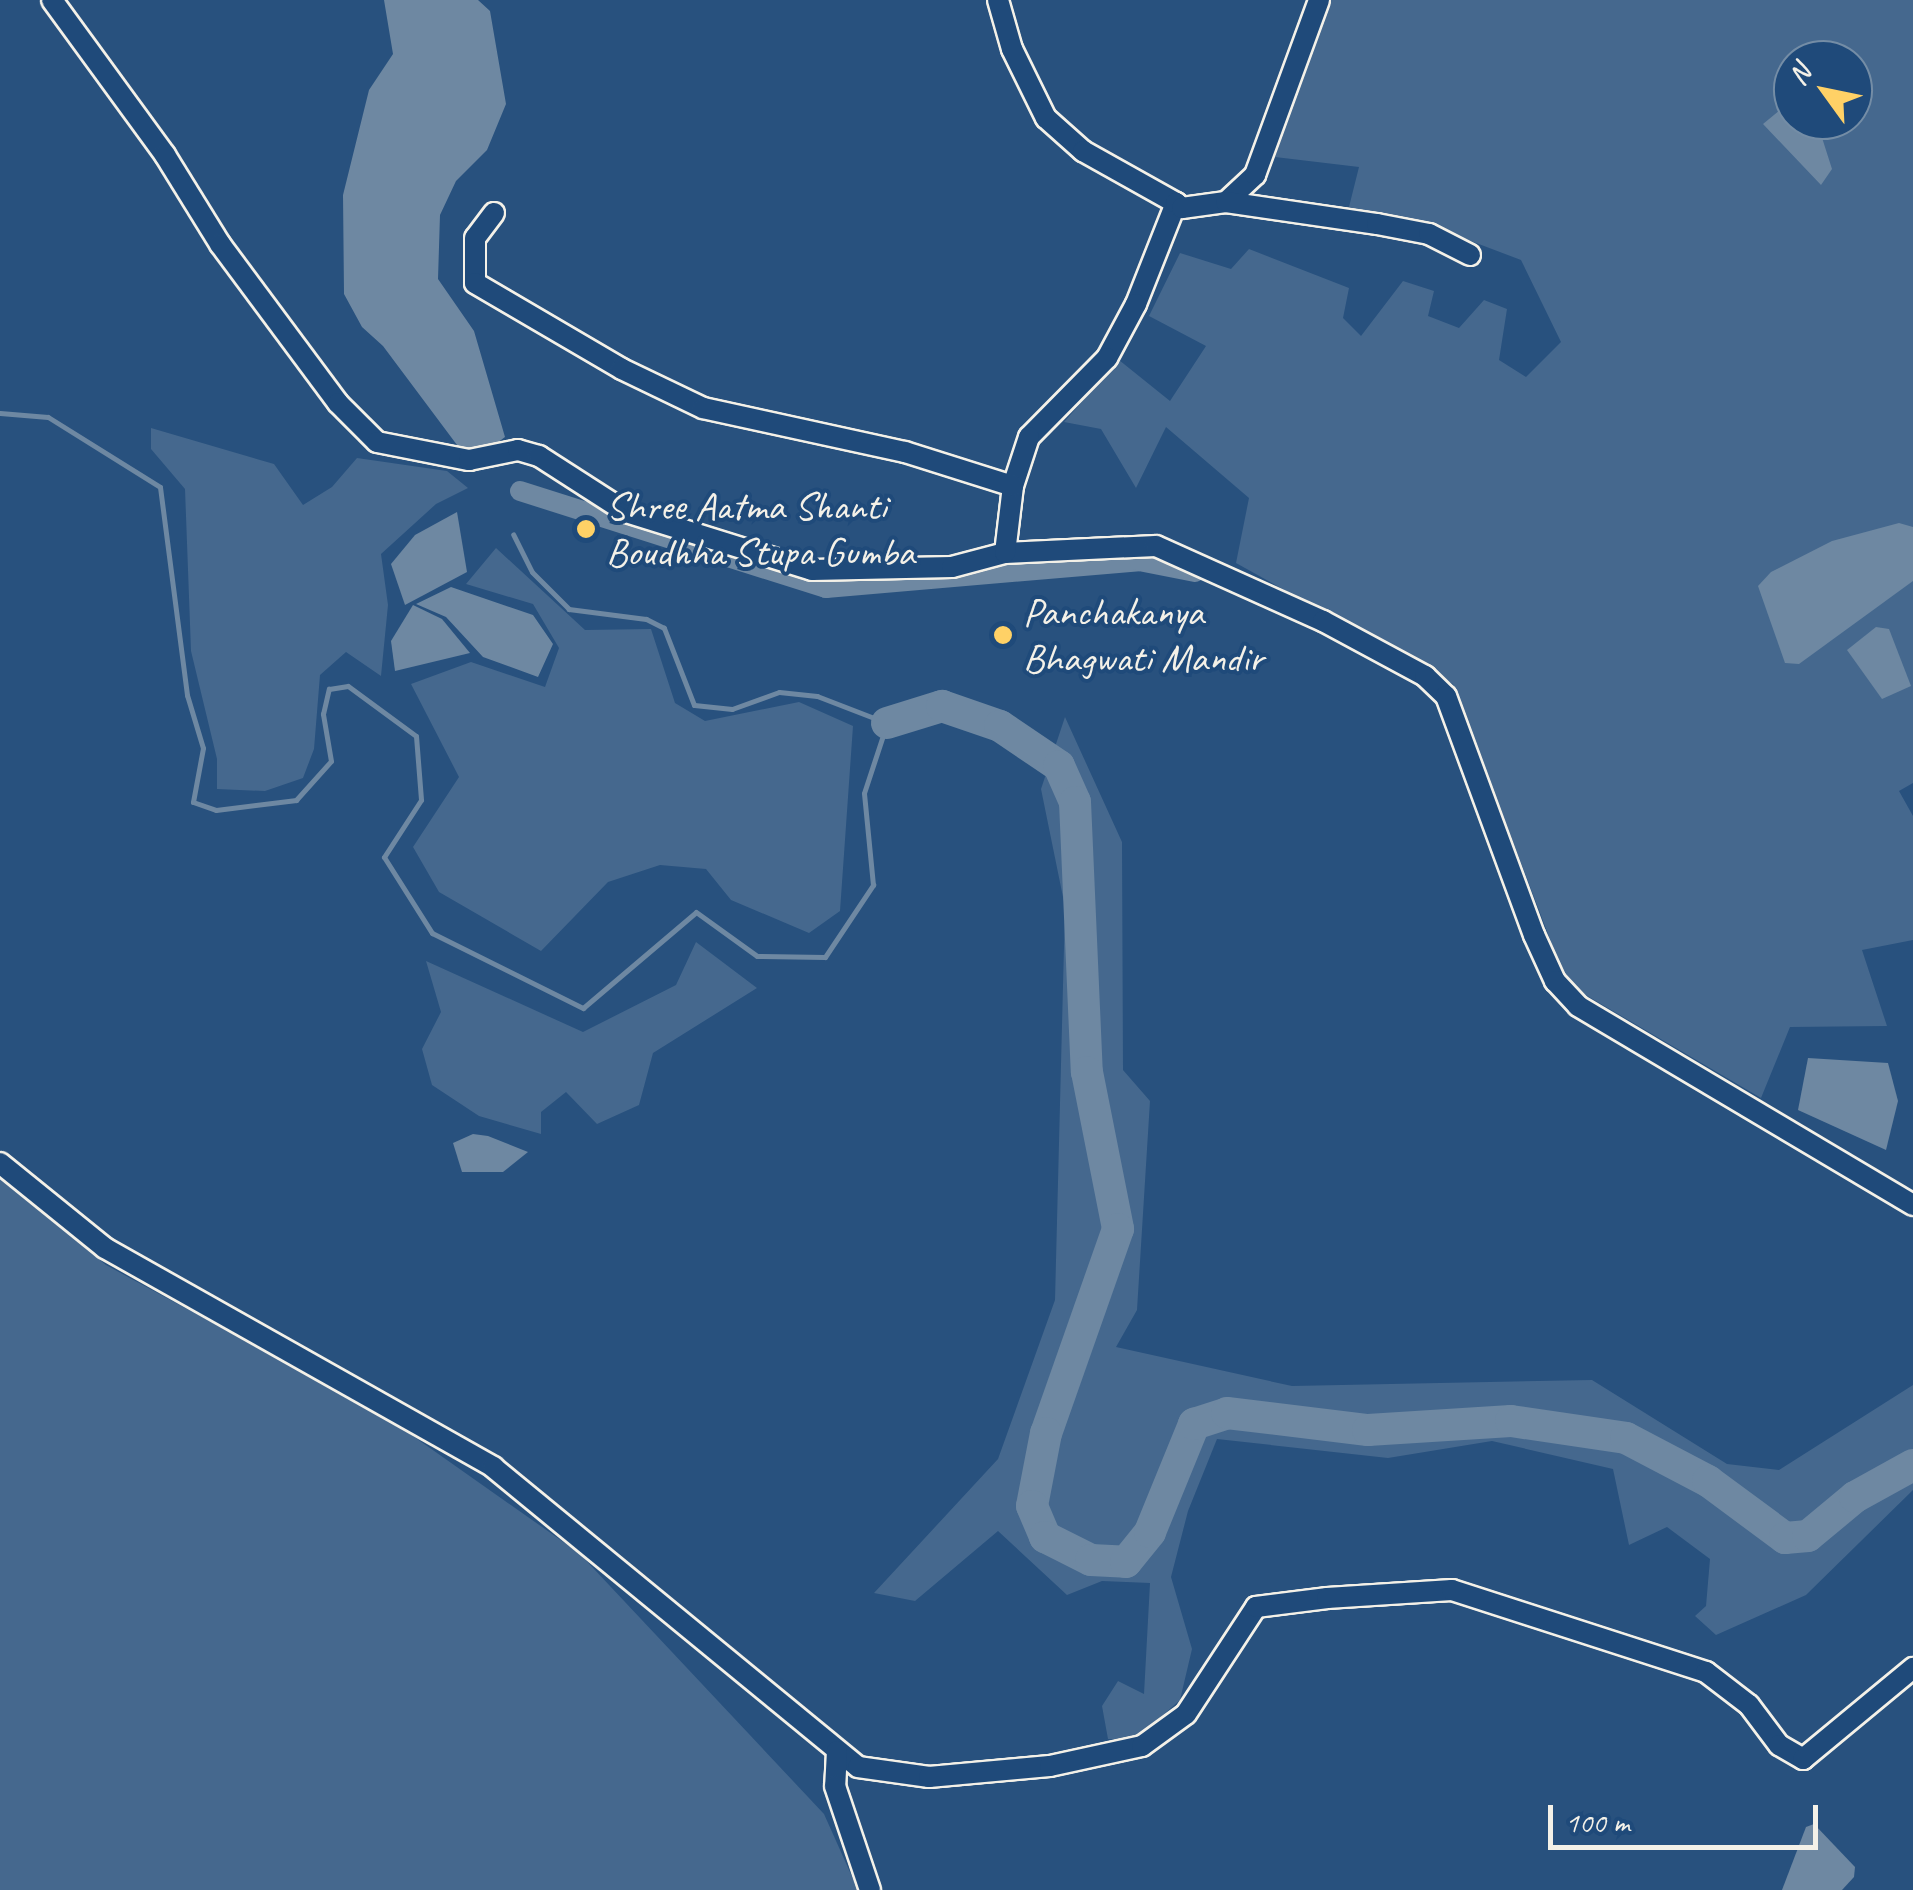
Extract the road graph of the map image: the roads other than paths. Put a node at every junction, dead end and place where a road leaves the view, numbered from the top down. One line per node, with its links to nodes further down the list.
1 (52, 0): 9 (street)
2 (998, 0): 5 (street)
3 (1318, 0): 4 (street)
4 (1226, 202): 5 (street); 7 (street)
5 (1176, 203): 8 (street)
6 (494, 213): 8 (street)
7 (1470, 255)
8 (1014, 486): 9 (street)
9 (1005, 553): 11 (street)
10 (0, 1163): 13 (street)
11 (1913, 1206)
12 (1913, 1668): 13 (street)
13 (837, 1751): 14 (street)
14 (870, 1890)

